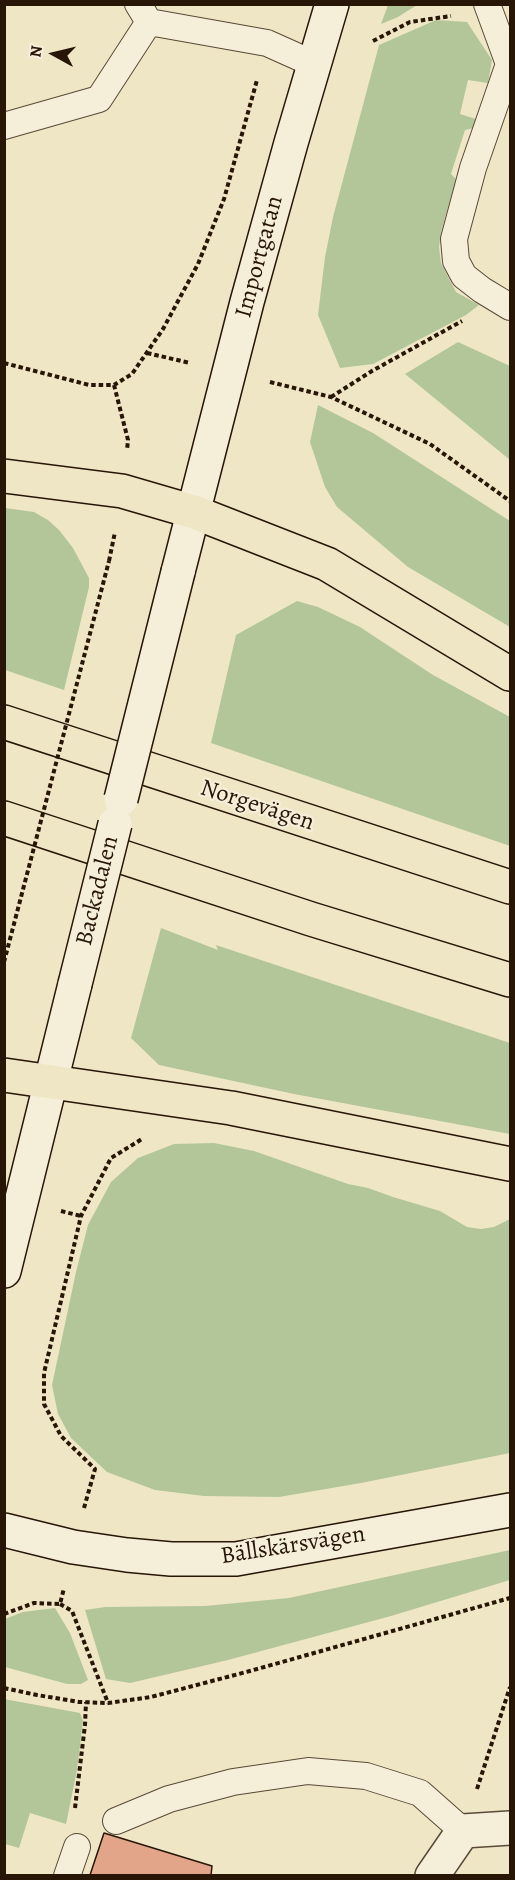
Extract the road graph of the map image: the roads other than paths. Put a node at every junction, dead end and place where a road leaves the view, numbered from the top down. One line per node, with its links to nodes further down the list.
1 (332, 4): 4 (street, Importgatan)
2 (489, 10): 6 (lane)
3 (144, 13): 4 (lane); 5 (lane)
4 (314, 64): 8 (street, Importgatan)
5 (4, 126)
6 (505, 303)
7 (4, 476): 8 (highway)
8 (194, 512): 9 (highway); 15 (street, Backadalen, bridge)
9 (510, 674)
10 (4, 722): 12 (highway, Norgevägen)
11 (4, 818): 13 (highway)
12 (510, 887)
13 (510, 980)
14 (4, 1075): 15 (highway)
15 (51, 1082): 16 (highway); 17 (street, Backadalen)
16 (510, 1164)
17 (4, 1271)
18 (510, 1510): 19 (street, Bällskärsvägen)
19 (4, 1530)
20 (116, 1821): 22 (lane)
21 (510, 1828): 22 (street)
22 (463, 1831): 25 (street)
23 (77, 1847): 24 (lane)
24 (67, 1875)
25 (432, 1875)

